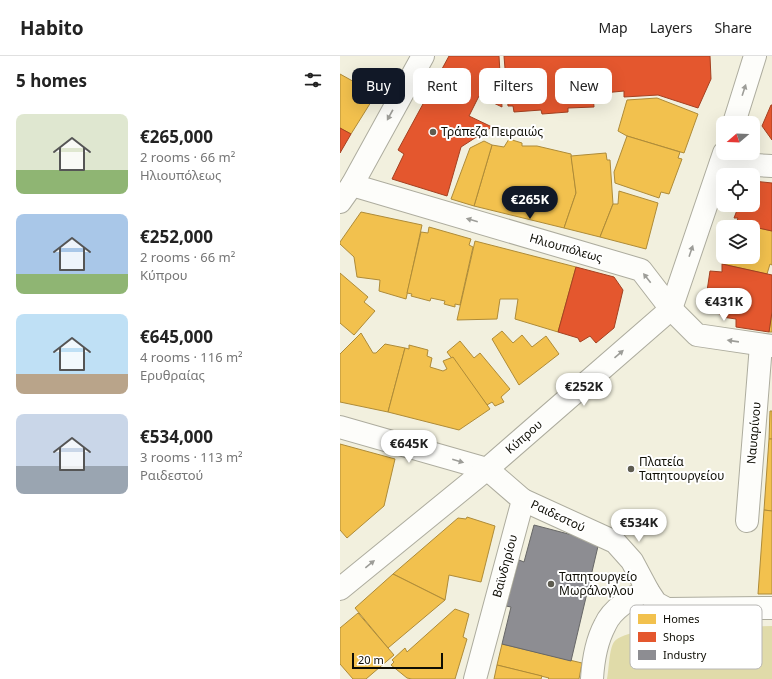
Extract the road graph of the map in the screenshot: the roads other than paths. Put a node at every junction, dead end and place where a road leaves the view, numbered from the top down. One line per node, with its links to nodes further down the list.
1 (423, 56): 7 (street, one-way to 7)
2 (755, 56): 3 (street, one-way to 2)
3 (736, 116)
4 (721, 160): 8 (street, one-way to 4)
5 (734, 160): 6 (street)
6 (772, 166)
7 (346, 194): 8 (street, Ηλιουπόλεως, one-way to 7)
8 (671, 309): 9 (street, Ηλιουπόλεως, one-way to 8); 11 (street, Κύπρου, one-way to 8)
9 (766, 345): 13 (street, Ναυαρίνου)
10 (340, 427): 11 (street, one-way to 11)
11 (487, 469): 12 (street); 14 (street, Κύπρου, one-way to 11)
12 (523, 500): 15 (street, Ραιδεστού); 19 (street, Βαϊνδηρίου)
13 (747, 521)
14 (340, 589)
15 (648, 591): 16 (street, Ραιδεστού); 20 (street)
16 (660, 605)
17 (762, 608): 18 (street, Ραιδεστού)
18 (772, 608)
19 (475, 679)
20 (592, 679)

